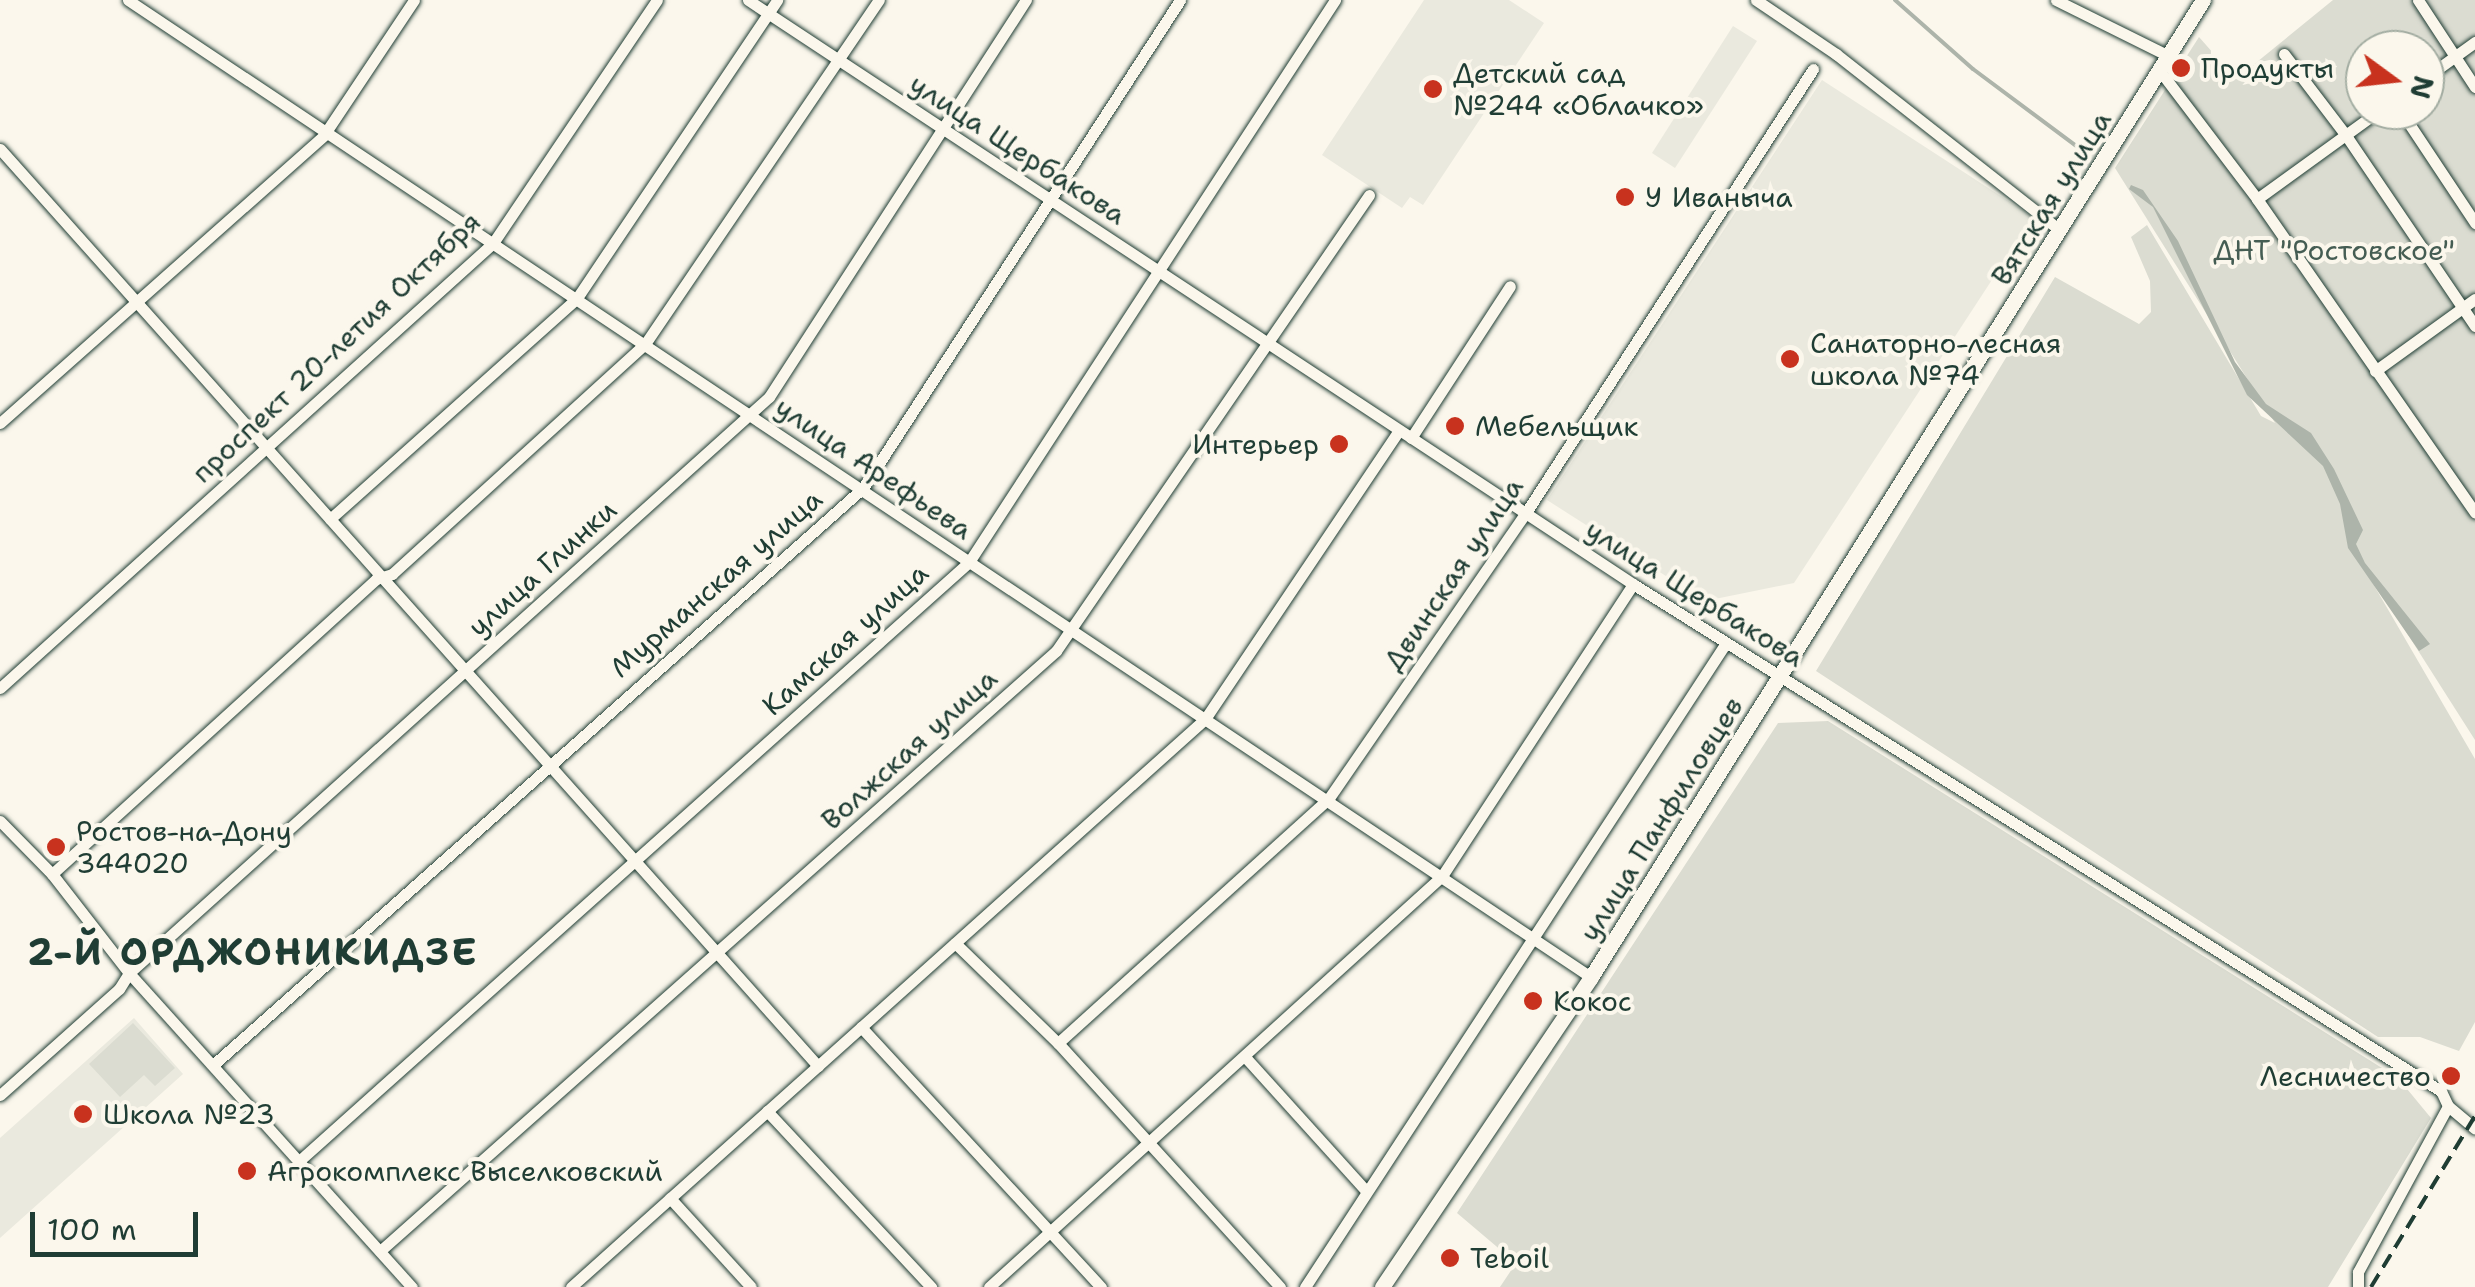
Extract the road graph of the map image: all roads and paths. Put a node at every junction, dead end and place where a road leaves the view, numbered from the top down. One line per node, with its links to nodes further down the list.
1 (128, 0): 27 (street, улица Арефьева)
2 (414, 0): 27 (street)
3 (656, 0): 35 (street, проспект 20-летия Октября)
4 (748, 0): 14 (street, улица Щербакова)
5 (776, 0): 14 (street)
6 (878, 0): 19 (street)
7 (1026, 0): 24 (street, улица Глинки)
8 (1180, 0): 32 (street, Мурманская улица)
9 (1335, 0): 36 (street, Камская улица)
10 (1756, 0): 34 (street)
11 (2056, 0): 17 (street)
12 (2203, 0): 17 (main road, Вятская улица)
13 (2418, 0): 18 (street)
14 (768, 13): 19 (street, улица Щербакова); 38 (street)
15 (2475, 42): 18 (street)
16 (2284, 54): 28 (street)
17 (2170, 56): 22 (main road, Вятская улица)
18 (2454, 56): 20 (street); 23 (street)
19 (838, 60): 24 (street, улица Щербакова); 44 (street)
20 (2445, 63)
21 (1813, 69): 52 (street, Двинская улица)
22 (2160, 71): 31 (street); 34 (main road, Вятская улица)
23 (2475, 88)
24 (942, 129): 32 (street, улица Щербакова); 46 (street, улица Глинки)
25 (2351, 130): 28 (street)
26 (2413, 130): 33 (street)
27 (324, 134): 35 (street, улица Арефьева); 40 (street)
28 (2345, 134): 31 (street); 41 (street)
29 (0, 149): 40 (street)
30 (1368, 196): 43 (street, Волжская улица)
31 (2257, 198): 45 (street)
32 (1049, 200): 36 (street, улица Щербакова); 50 (street, Мурманская улица)
33 (2475, 223)
34 (2060, 230): 60 (main road, Вятская улица)
35 (493, 244): 38 (street, улица Арефьева); 49 (street, проспект 20-летия Октября)
36 (1160, 273): 43 (street, улица Щербакова); 54 (street, Камская улица)
37 (1510, 286): 48 (street)
38 (577, 298): 44 (street, улица Арефьева); 53 (street)
39 (2475, 299): 41 (street)
40 (139, 304): 47 (street); 49 (street)
41 (2462, 308): 42 (street); 45 (street)
42 (2475, 326)
43 (1267, 343): 48 (street, улица Щербакова); 57 (street, Волжская улица)
44 (645, 344): 46 (street, улица Арефьева); 55 (street)
45 (2375, 371): 51 (street)
46 (751, 415): 50 (street, улица Арефьева); 59 (street, улица Глинки)
47 (0, 424)
48 (1405, 434): 52 (street, улица Щербакова); 62 (street)
49 (267, 448): 53 (street); 61 (street, проспект 20-летия Октября)
50 (862, 488): 54 (street, улица Арефьева); 63 (street, Мурманская улица)
51 (2475, 513)
52 (1526, 514): 56 (street, улица Щербакова); 64 (street, Двинская улица)
53 (330, 518): 55 (street)
54 (969, 562): 57 (street, улица Арефьева); 66 (street, Камская улица)
55 (382, 578): 59 (street); 67 (street)
56 (1633, 584): 58 (street, улица Щербакова); 68 (street)
57 (1072, 632): 62 (street, улица Арефьева); 71 (street, Волжская улица)
58 (1726, 643): 60 (street, улица Щербакова); 69 (street)
59 (466, 669): 63 (street); 72 (street, улица Глинки)
60 (1780, 676): 73 (main road, улица Панфиловцев); 80 (street, улица Щербакова)
61 (0, 688)
62 (1205, 719): 64 (street, улица Арефьева); 70 (street)
63 (550, 762): 66 (street); 77 (street, Мурманская улица)
64 (1329, 798): 68 (street, улица Арефьева); 75 (street, Двинская улица)
65 (0, 822): 67 (street)
66 (636, 859): 71 (street); 84 (street, Камская улица)
67 (52, 874): 72 (street)
68 (1442, 876): 69 (street, улица Арефьева); 76 (street)
69 (1533, 938): 73 (street, улица Арефьева); 85 (street)
70 (955, 943): 74 (street); 75 (street)
71 (718, 954): 78 (street); 88 (street, Волжская улица)
72 (130, 972): 77 (street); 79 (street, улица Глинки)
73 (1592, 978): 97 (main road, улица Панфиловцев)
74 (861, 1027): 78 (street); 87 (street)
75 (1058, 1043): 83 (street)
76 (1246, 1058): 83 (street); 85 (street)
77 (212, 1065): 84 (street)
78 (818, 1066): 81 (street)
79 (0, 1095)
80 (2448, 1106): 82 (street, улица Щербакова); 98 (street)
81 (767, 1111): 86 (street); 92 (street)
82 (2475, 1129)
83 (1150, 1142): 87 (street); 95 (street)
84 (299, 1161): 88 (street)
85 (1366, 1191): 96 (street)
86 (670, 1198): 89 (street); 91 (street)
87 (1052, 1233): 93 (street); 94 (street)
88 (380, 1251): 90 (street)
89 (579, 1284)
90 (412, 1287)
91 (751, 1287)
92 (931, 1287)
93 (990, 1287)
94 (1101, 1287)
95 (1280, 1287)
96 (1305, 1287)
97 (1382, 1287)
98 (2358, 1287)

